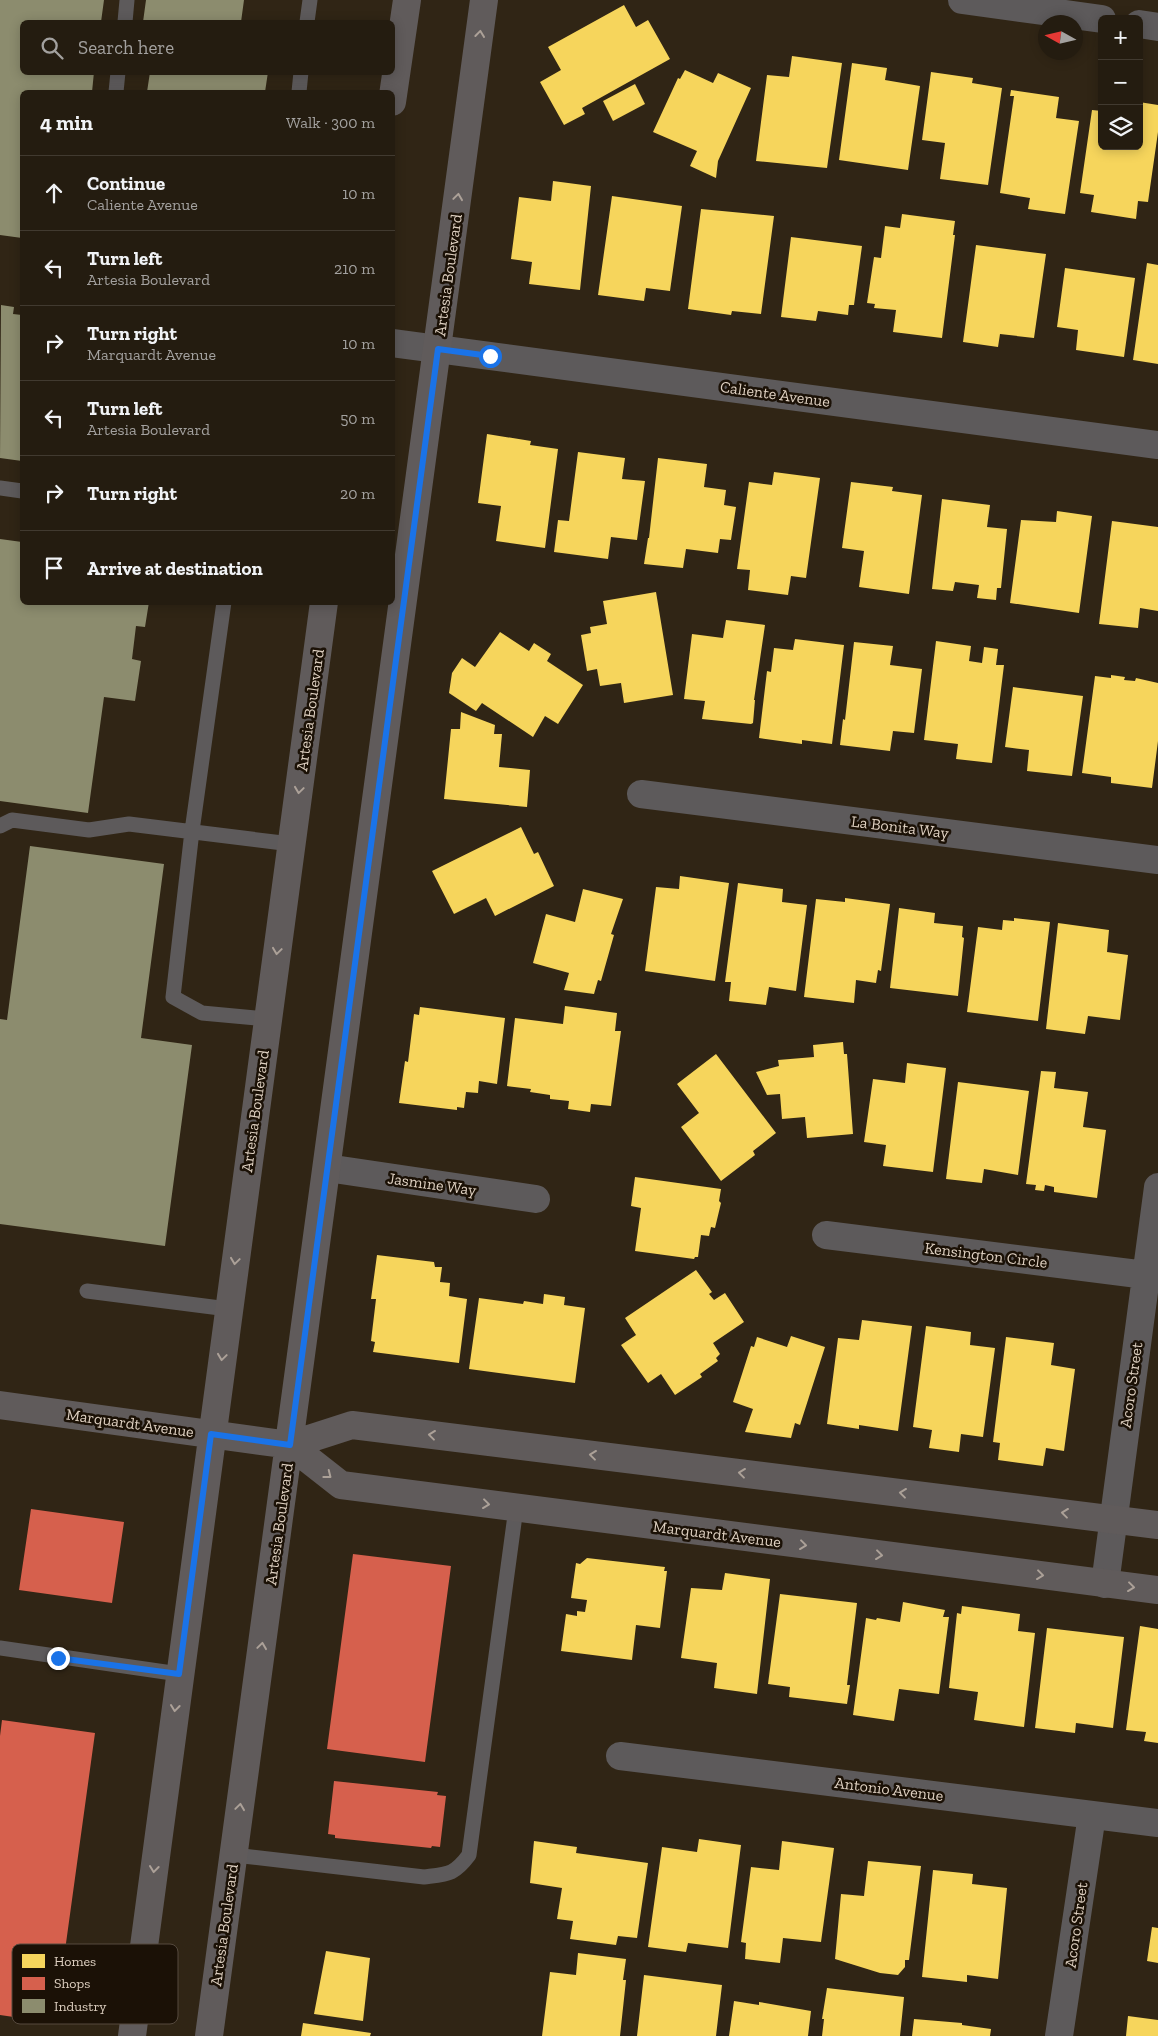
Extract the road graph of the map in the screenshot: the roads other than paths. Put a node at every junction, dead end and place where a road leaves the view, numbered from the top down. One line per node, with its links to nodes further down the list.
1 (127, 0): 7 (lane)
2 (310, 0): 8 (lane)
3 (406, 0): 15 (main road)
4 (484, 0): 17 (main road, Artesia Boulevard, one-way to 4)
5 (962, 0): 6 (street)
6 (1098, 18)
7 (124, 20)
8 (307, 20)
9 (1143, 25): 10 (street)
10 (1158, 27)
11 (118, 75): 13 (lane)
12 (301, 75): 14 (lane)
13 (116, 90)
14 (299, 90)
15 (394, 90)
16 (395, 343): 17 (street, Caliente Avenue)
17 (438, 349): 18 (street, Caliente Avenue); 29 (main road, Artesia Boulevard)
18 (1158, 445)
19 (0, 488): 20 (lane)
20 (20, 491)
21 (224, 605): 25 (lane)
22 (324, 605): 26 (main road, Artesia Boulevard, one-way to 26)
23 (642, 794): 27 (street, La Bonita Way)
24 (0, 826): 25 (lane)
25 (192, 832): 26 (lane); 28 (lane)
26 (291, 844): 28 (main road, Artesia Boulevard, one-way to 28)
27 (1158, 860)
28 (268, 1019): 35 (main road, Artesia Boulevard, one-way to 35)
29 (328, 1168): 31 (street, Jasmine Way); 38 (main road, Artesia Boulevard)
30 (1158, 1187): 33 (street, Acoro Street)
31 (536, 1199)
32 (826, 1235): 33 (street, Kensington Circle)
33 (1146, 1275): 40 (street, Acoro Street)
34 (87, 1291): 35 (lane)
35 (228, 1309): 37 (main road, Artesia Boulevard, one-way to 37)
36 (0, 1405): 37 (main road, Marquardt Avenue)
37 (211, 1434): 38 (main road, Marquardt Avenue); 45 (main road, Artesia Boulevard)
38 (290, 1445): 39 (main road, Marquardt Avenue, one-way to 39); 40 (main road, Marquardt Avenue, one-way to 38); 49 (main road, Artesia Boulevard, one-way to 38)
39 (516, 1508): 42 (main road, Marquardt Avenue, one-way to 42); 49 (lane)
40 (1113, 1520): 41 (main road, Marquardt Avenue); 42 (street, Acoro Street)
41 (1158, 1525)
42 (1105, 1584): 43 (main road, Marquardt Avenue, one-way to 43)
43 (1158, 1590)
44 (0, 1648): 45 (lane)
45 (179, 1674): 50 (main road, Artesia Boulevard, one-way to 50)
46 (620, 1756): 47 (street, Antonio Avenue)
47 (1092, 1815): 48 (street, Antonio Avenue); 52 (street, Acoro Street)
48 (1158, 1823)
49 (234, 1855): 51 (main road, Artesia Boulevard)
50 (144, 1944)
51 (209, 2036)
52 (1059, 2036)

